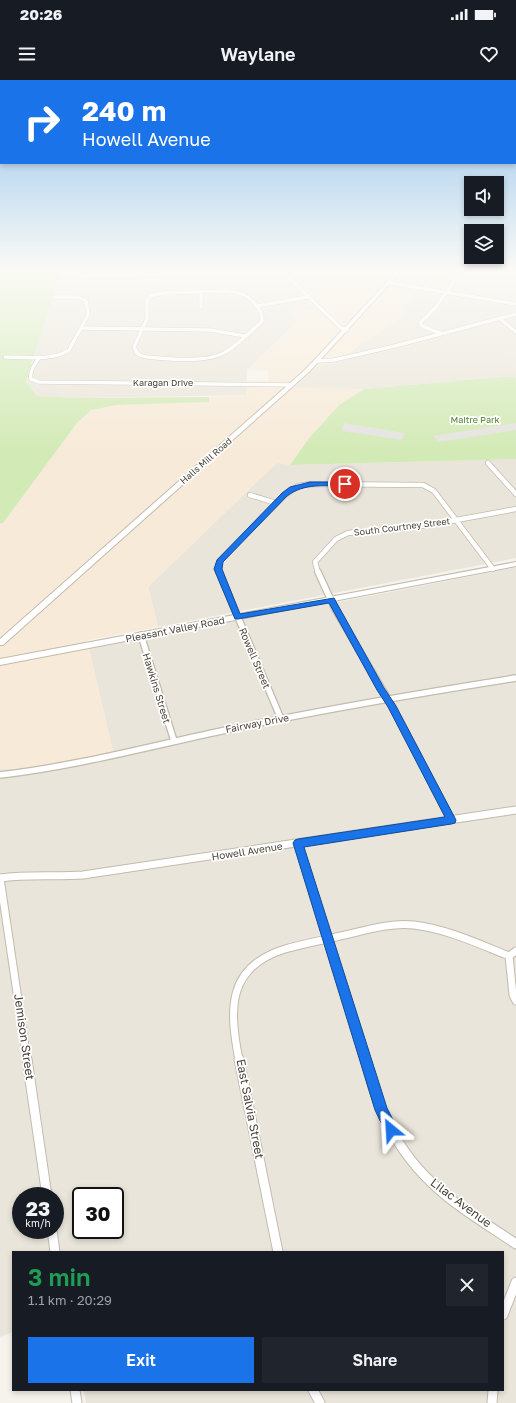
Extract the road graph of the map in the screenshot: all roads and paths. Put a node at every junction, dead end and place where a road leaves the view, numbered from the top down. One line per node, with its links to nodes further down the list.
1 (80, 330): 11 (street)
2 (143, 330): 9 (street)
3 (214, 331): 9 (street)
4 (251, 331): 9 (street)
5 (346, 331): 12 (street, Halls Mill Road)
6 (434, 331): 8 (street)
7 (449, 331): 8 (street)
8 (440, 333): 12 (street)
9 (245, 336)
10 (5, 356): 11 (street)
11 (40, 357): 13 (street, Karagan Drive)
12 (318, 361): 13 (street, Halls Mill Road)
13 (292, 385): 25 (street, Halls Mill Road)
14 (488, 463): 15 (street)
15 (516, 494)
16 (250, 495): 17 (street)
17 (276, 503): 19 (street, Rowell Street); 23 (street, Rowell Street)
18 (516, 509): 19 (street, South Courtney Street)
19 (456, 520): 21 (street, Rowell Street); 22 (street, South Courtney Street)
20 (516, 564): 21 (street, Pleasant Valley Road)
21 (493, 569): 22 (street, Pleasant Valley Road)
22 (331, 600): 23 (street, Pleasant Valley Road); 28 (street)
23 (238, 617): 24 (street, Pleasant Valley Road); 29 (street, Rowell Street)
24 (141, 635): 26 (street, Pleasant Valley Road); 30 (street, Hawkins Street)
25 (0, 643)
26 (0, 662)
27 (516, 678): 28 (street, Fairway Drive)
28 (388, 700): 29 (street, Fairway Drive); 33 (street)
29 (281, 718): 30 (street, Fairway Drive)
30 (174, 741): 31 (street, Fairway Drive)
31 (0, 775)
32 (516, 810): 33 (street, Howell Avenue)
33 (451, 820): 34 (street, Howell Avenue)
34 (298, 843): 35 (street, Howell Avenue); 36 (street, Lilac Avenue)
35 (0, 878): 40 (street, Jemison Street)
36 (328, 939): 38 (street); 42 (street, Lilac Avenue); 44 (street, East Salvia Street)
37 (516, 951): 38 (street)
38 (509, 956): 39 (street)
39 (516, 1001)
40 (46, 1187)
41 (53, 1239): 43 (street)
42 (516, 1244)
43 (55, 1251)
44 (278, 1251)
45 (516, 1282): 46 (street)
46 (504, 1312)
47 (75, 1391): 50 (street)
48 (314, 1391): 51 (street)
49 (493, 1391): 52 (street)
50 (77, 1403)
51 (320, 1403)
52 (492, 1403)

